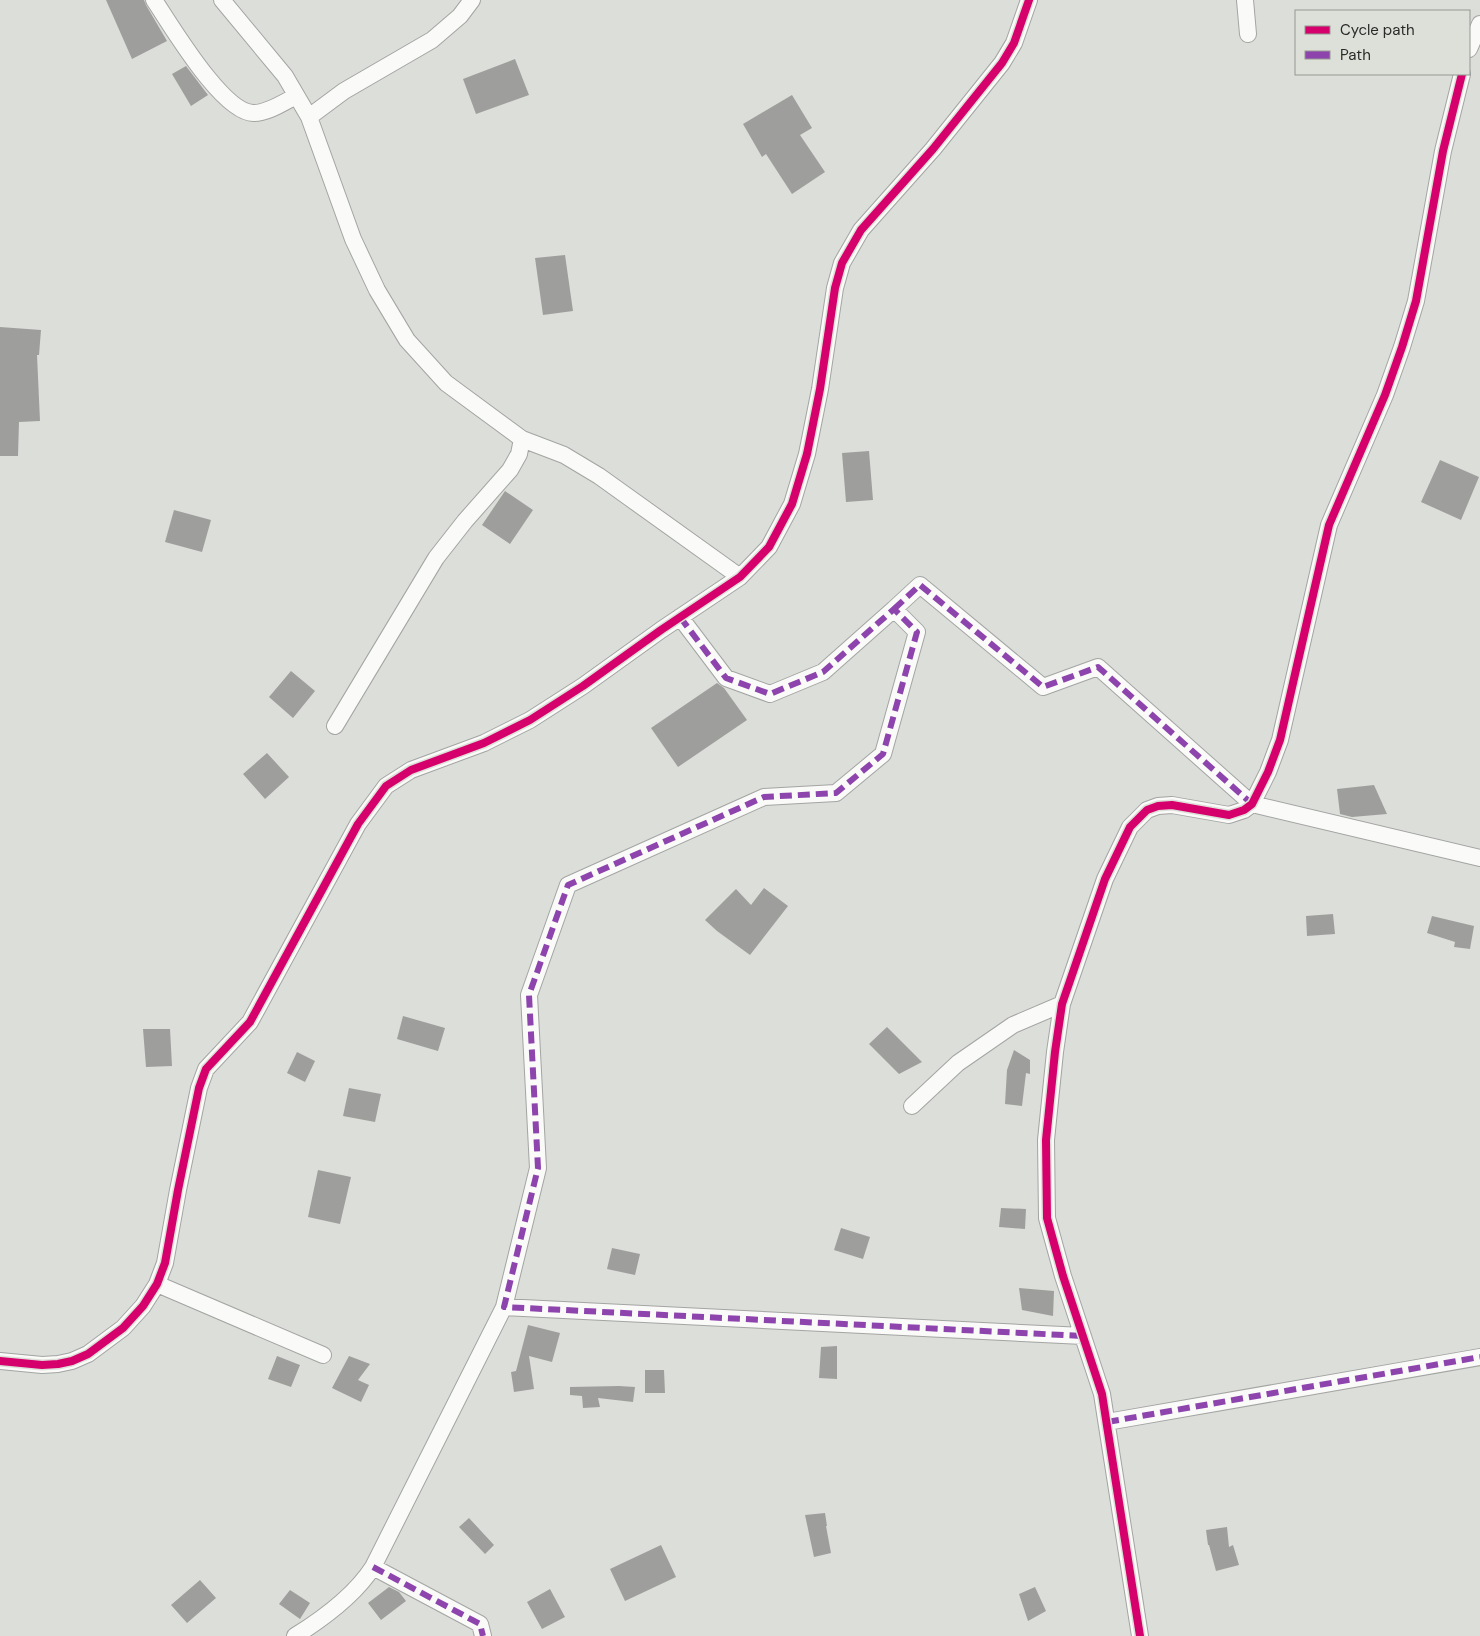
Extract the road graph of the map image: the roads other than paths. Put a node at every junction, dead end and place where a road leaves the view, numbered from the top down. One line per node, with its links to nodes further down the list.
1 (154, 0): 10 (street)
2 (222, 0): 10 (street)
3 (472, 0): 11 (street)
4 (1029, 0): 13 (street)
5 (1245, 0): 7 (street)
6 (1480, 24): 8 (street)
7 (1248, 34)
8 (1470, 47)
9 (1462, 75): 17 (street)
10 (296, 96): 11 (street)
11 (309, 117): 12 (street)
12 (522, 439): 13 (street); 16 (street)
13 (740, 577): 15 (street)
14 (894, 609): 15 (street); 17 (street); 22 (street)
15 (680, 616): 21 (street)
16 (334, 726)
17 (1252, 804): 18 (street); 19 (street)
18 (1480, 858)
19 (1062, 1004): 20 (street); 23 (street)
20 (912, 1106)
21 (157, 1284): 24 (street); 26 (street)
22 (504, 1307): 23 (street); 28 (street)
23 (1083, 1336): 27 (street)
24 (324, 1355)
25 (1480, 1357): 27 (street)
26 (0, 1361)
27 (1107, 1422): 31 (street)
28 (373, 1566): 29 (street); 30 (street)
29 (295, 1636)
30 (483, 1636)
31 (1140, 1636)

